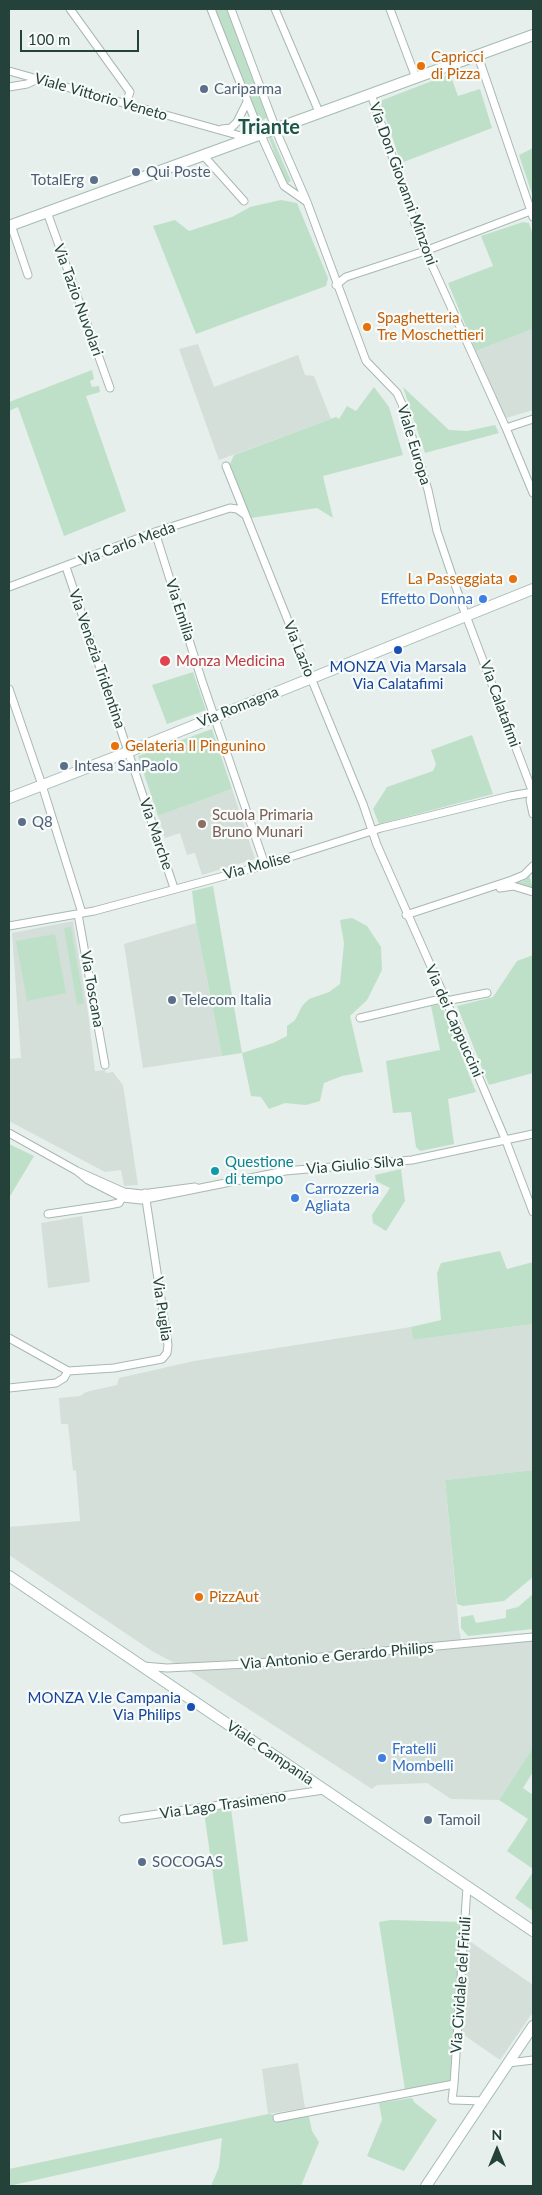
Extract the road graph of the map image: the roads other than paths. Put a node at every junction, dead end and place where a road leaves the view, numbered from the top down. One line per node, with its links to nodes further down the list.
1 (70, 9): 14 (street)
2 (211, 9): 13 (street)
3 (231, 9): 16 (street, Viale Europa)
4 (275, 9): 15 (street)
5 (390, 9): 9 (street)
6 (533, 35): 7 (street)
7 (478, 56): 9 (street); 24 (street)
8 (9, 71): 10 (street, Viale Vittorio Veneto)
9 (416, 78): 12 (street)
10 (38, 79): 11 (street); 14 (street, Viale Vittorio Veneto)
11 (9, 87)
12 (371, 94): 15 (street); 26 (street, Via Don Giovanni Minzoni)
13 (247, 102): 17 (street); 18 (street)
14 (126, 103): 17 (street, Viale Vittorio Veneto)
15 (319, 112): 16 (street)
16 (275, 128): 18 (street); 22 (street, Viale Europa)
17 (217, 129): 19 (street, Viale Vittorio Veneto)
18 (260, 133): 19 (street); 22 (street)
19 (248, 138): 20 (street)
20 (203, 154): 21 (street); 23 (street)
21 (244, 200)
22 (307, 202): 28 (street, Viale Europa)
23 (47, 212): 25 (street); 29 (street, Via Tazio Nuvolari)
24 (532, 212): 26 (street)
25 (10, 226): 27 (street)
26 (425, 250): 28 (street); 31 (street, Via Don Giovanni Minzoni)
27 (28, 274)
28 (336, 285): 39 (street, Viale Europa)
29 (110, 388)
30 (533, 419): 31 (street)
31 (506, 428): 33 (street, Via Don Giovanni Minzoni)
32 (226, 466): 34 (street, Via Lazio)
33 (533, 493)
34 (244, 514): 35 (street, Via Carlo Meda); 40 (street, Via Lazio)
35 (154, 532): 36 (street, Via Carlo Meda); 42 (street, Via Emilia)
36 (66, 567): 37 (street, Via Carlo Meda); 43 (street, Via Venezia Tridentina)
37 (9, 587)
38 (533, 589): 39 (street, Via Romagna)
39 (466, 616): 40 (street, Via Romagna); 45 (street, Via Calatafimi)
40 (311, 678): 42 (street, Via Romagna); 48 (street, Via Lazio)
41 (9, 689): 44 (street, Via Toscana)
42 (214, 717): 43 (street, Via Romagna); 49 (street, Via Emilia)
43 (128, 752): 44 (street, Via Romagna); 51 (street, Via Marche)
44 (42, 785): 46 (street, Via Romagna); 54 (street, Via Toscana)
45 (533, 792): 47 (street, Via Calatafimi); 48 (street, Via Molise)
46 (9, 798)
47 (533, 814)
48 (374, 831): 49 (street, Via Molise); 55 (street, Via dei Cappuccini)
49 (265, 865): 51 (street, Via Molise)
50 (533, 866): 52 (street)
51 (174, 888): 54 (street, Via Molise)
52 (488, 889): 53 (street); 55 (street)
53 (533, 892)
54 (80, 913): 56 (street, Via Molise); 60 (street, Via Toscana)
55 (406, 915): 58 (street, Via dei Cappuccini)
56 (9, 926)
57 (487, 992): 58 (street)
58 (446, 1000): 59 (street); 63 (street, Via dei Cappuccini)
59 (360, 1018)
60 (105, 1065)
61 (9, 1133): 64 (street)
62 (533, 1134): 63 (street, Via Giulio Silva)
63 (506, 1141): 65 (street, Via Giulio Silva); 66 (street, Via dei Cappuccini)
64 (124, 1195): 65 (street, Via Giulio Silva); 67 (street, Via Giulio Silva)
65 (146, 1196): 69 (street, Via Puglia)
66 (533, 1212)
67 (48, 1214)
68 (9, 1338): 69 (street)
69 (68, 1371): 70 (street)
70 (9, 1388)
71 (9, 1576): 73 (street, Viale Campania)
72 (533, 1637): 73 (street, Via Antonio e Gerardo Philips)
73 (141, 1666): 74 (street, Viale Campania)
74 (324, 1790): 75 (street, Via Lago Trasimeno); 76 (street, Viale Campania)
75 (123, 1819)
76 (468, 1887): 77 (street, Viale Campania); 81 (street, Via Cividale del Friuli)
77 (533, 1931)
78 (533, 2026): 80 (street)
79 (533, 2060): 80 (street)
80 (508, 2063): 82 (street)
81 (454, 2084): 82 (street, Via Cividale del Friuli); 83 (street)
82 (484, 2101): 84 (street)
83 (277, 2118)
84 (426, 2186)

